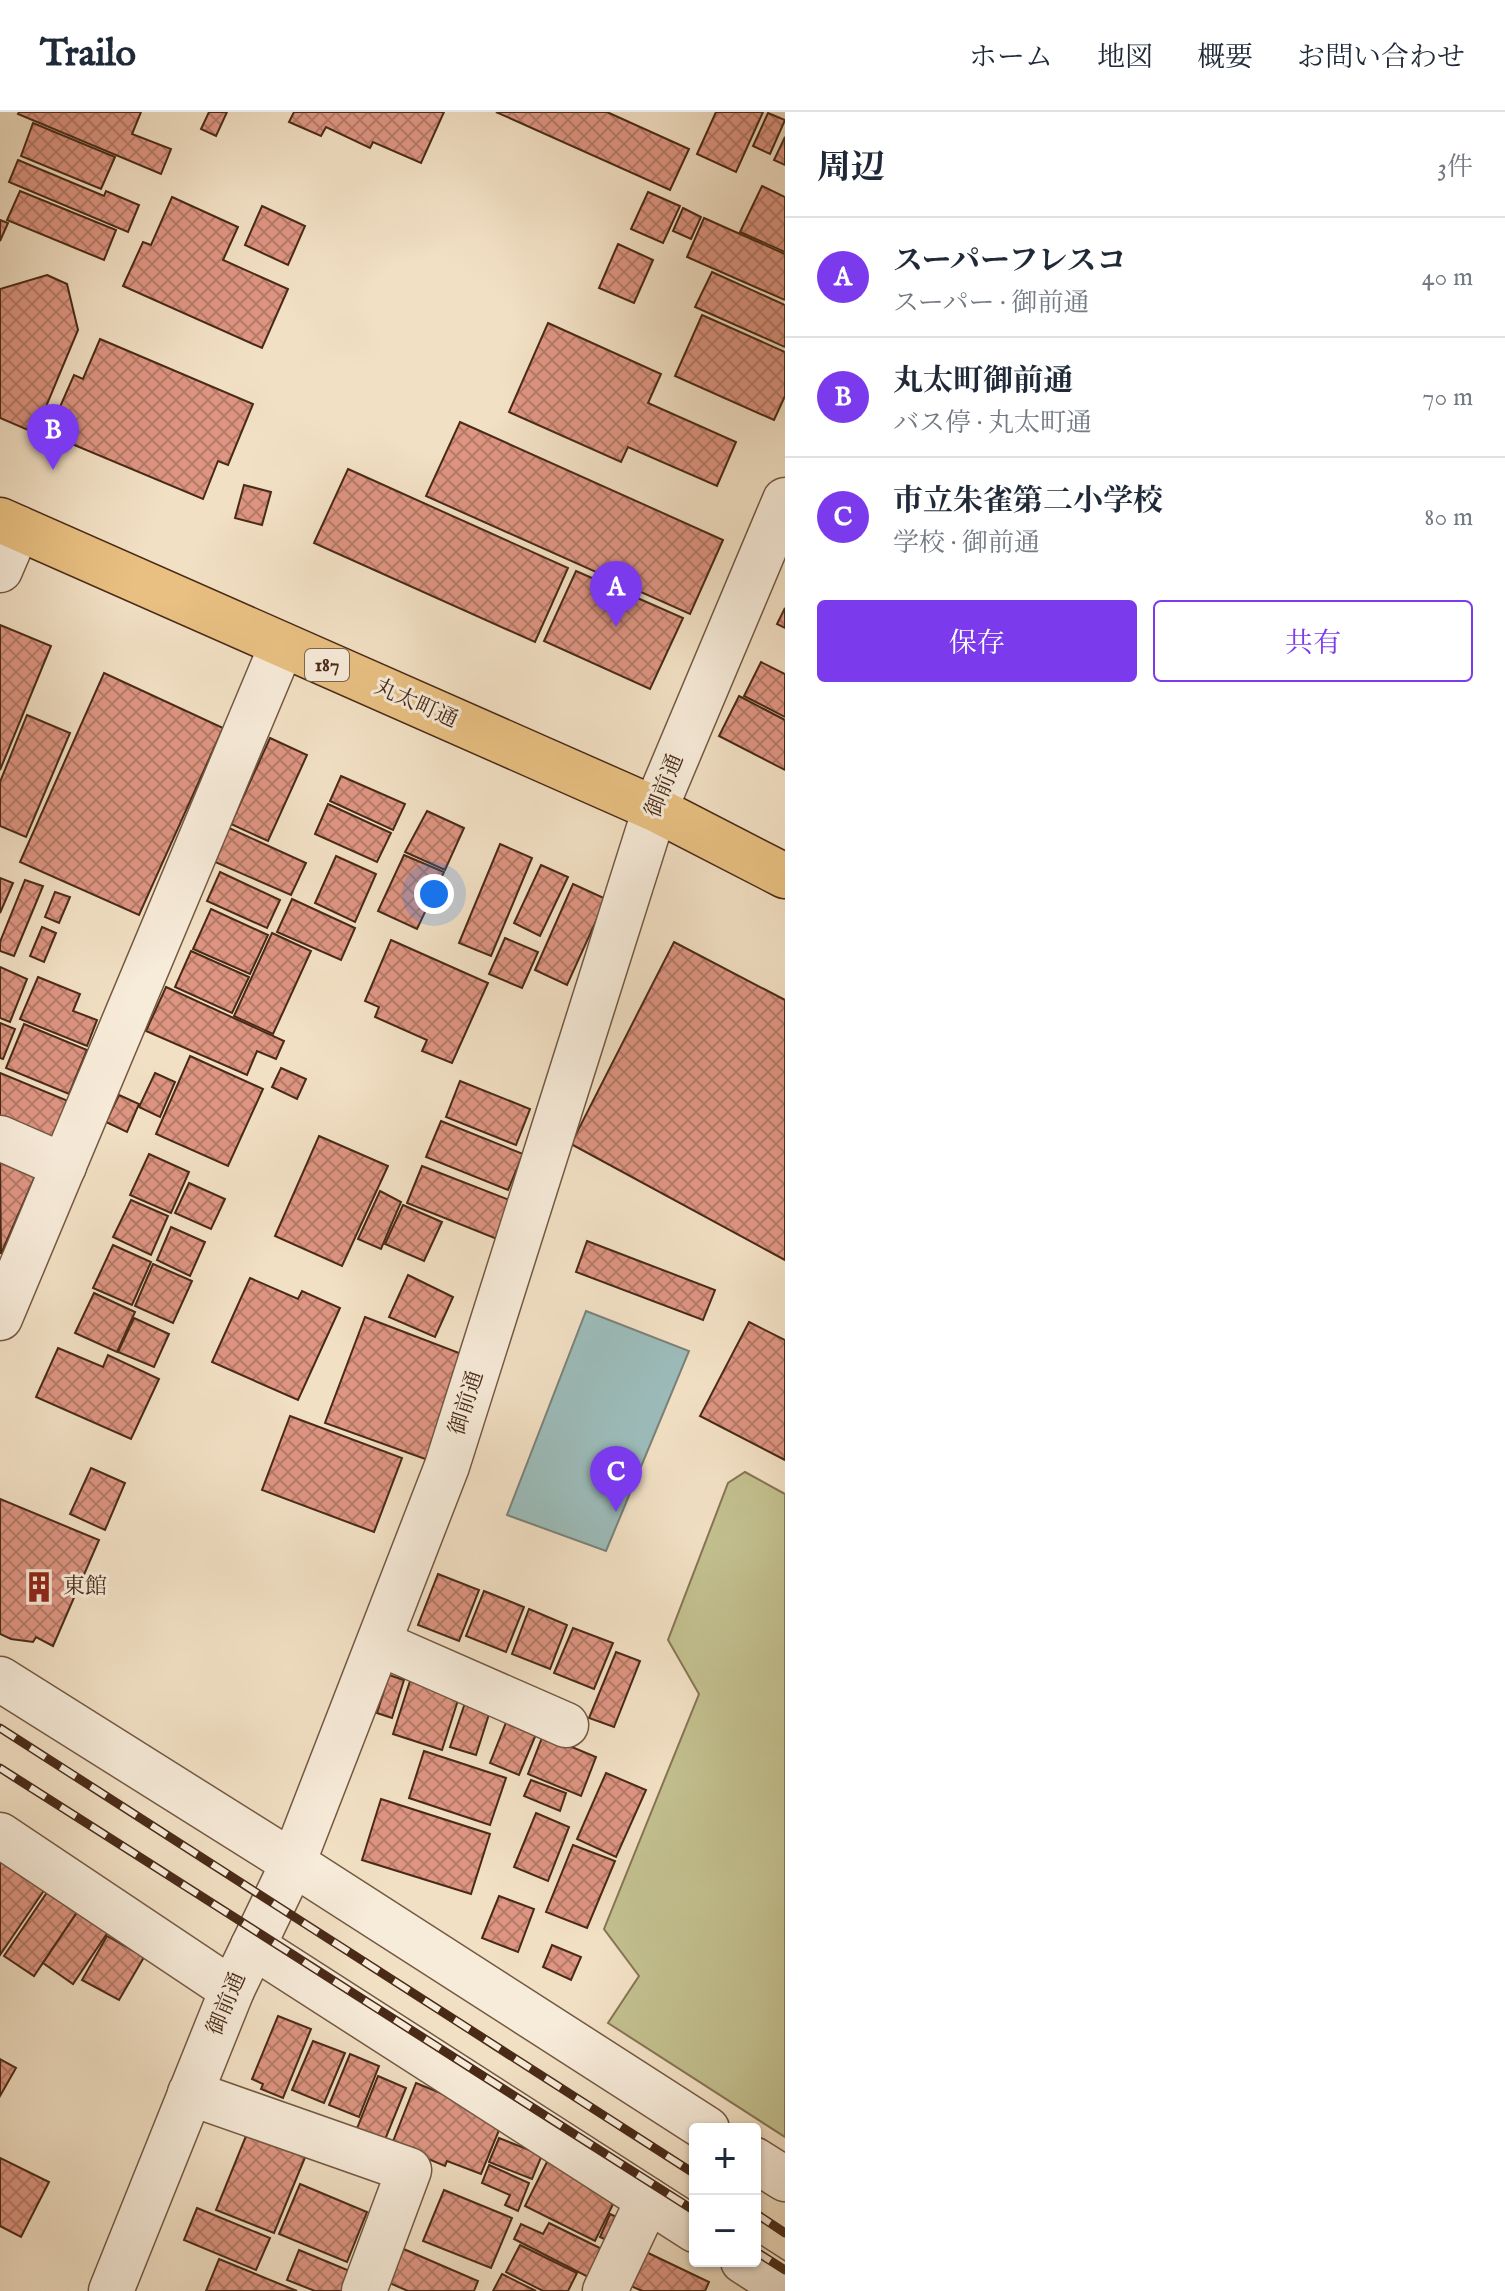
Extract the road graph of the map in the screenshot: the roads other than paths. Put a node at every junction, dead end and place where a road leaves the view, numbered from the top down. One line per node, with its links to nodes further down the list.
1 (783, 511): 5 (street, 御前通)
2 (9, 524): 3 (street); 4 (main road, 丸太町通 / 187)
3 (0, 570)
4 (282, 645): 5 (main road, 丸太町通 / 187); 8 (street)
5 (655, 809): 6 (main road, 丸太町通 / 187); 10 (street, 御前通)
6 (785, 876)
7 (0, 1138): 8 (street)
8 (64, 1166): 9 (street)
9 (0, 1318)
10 (379, 1643): 12 (street); 14 (street, 御前通)
11 (0, 1679): 14 (street)
12 (566, 1725)
13 (0, 1835): 16 (street)
14 (293, 1863): 15 (street, 御前通); 18 (street)
15 (253, 1946): 16 (street, 御前通); 21 (street)
16 (232, 1990): 17 (street, 御前通)
17 (190, 2093): 23 (street, 御前通); 24 (street)
18 (698, 2123)
19 (761, 2164): 20 (street)
20 (785, 2179)
21 (648, 2200): 22 (street); 25 (street)
22 (689, 2226)
23 (111, 2291)
24 (364, 2291)
25 (605, 2291)

